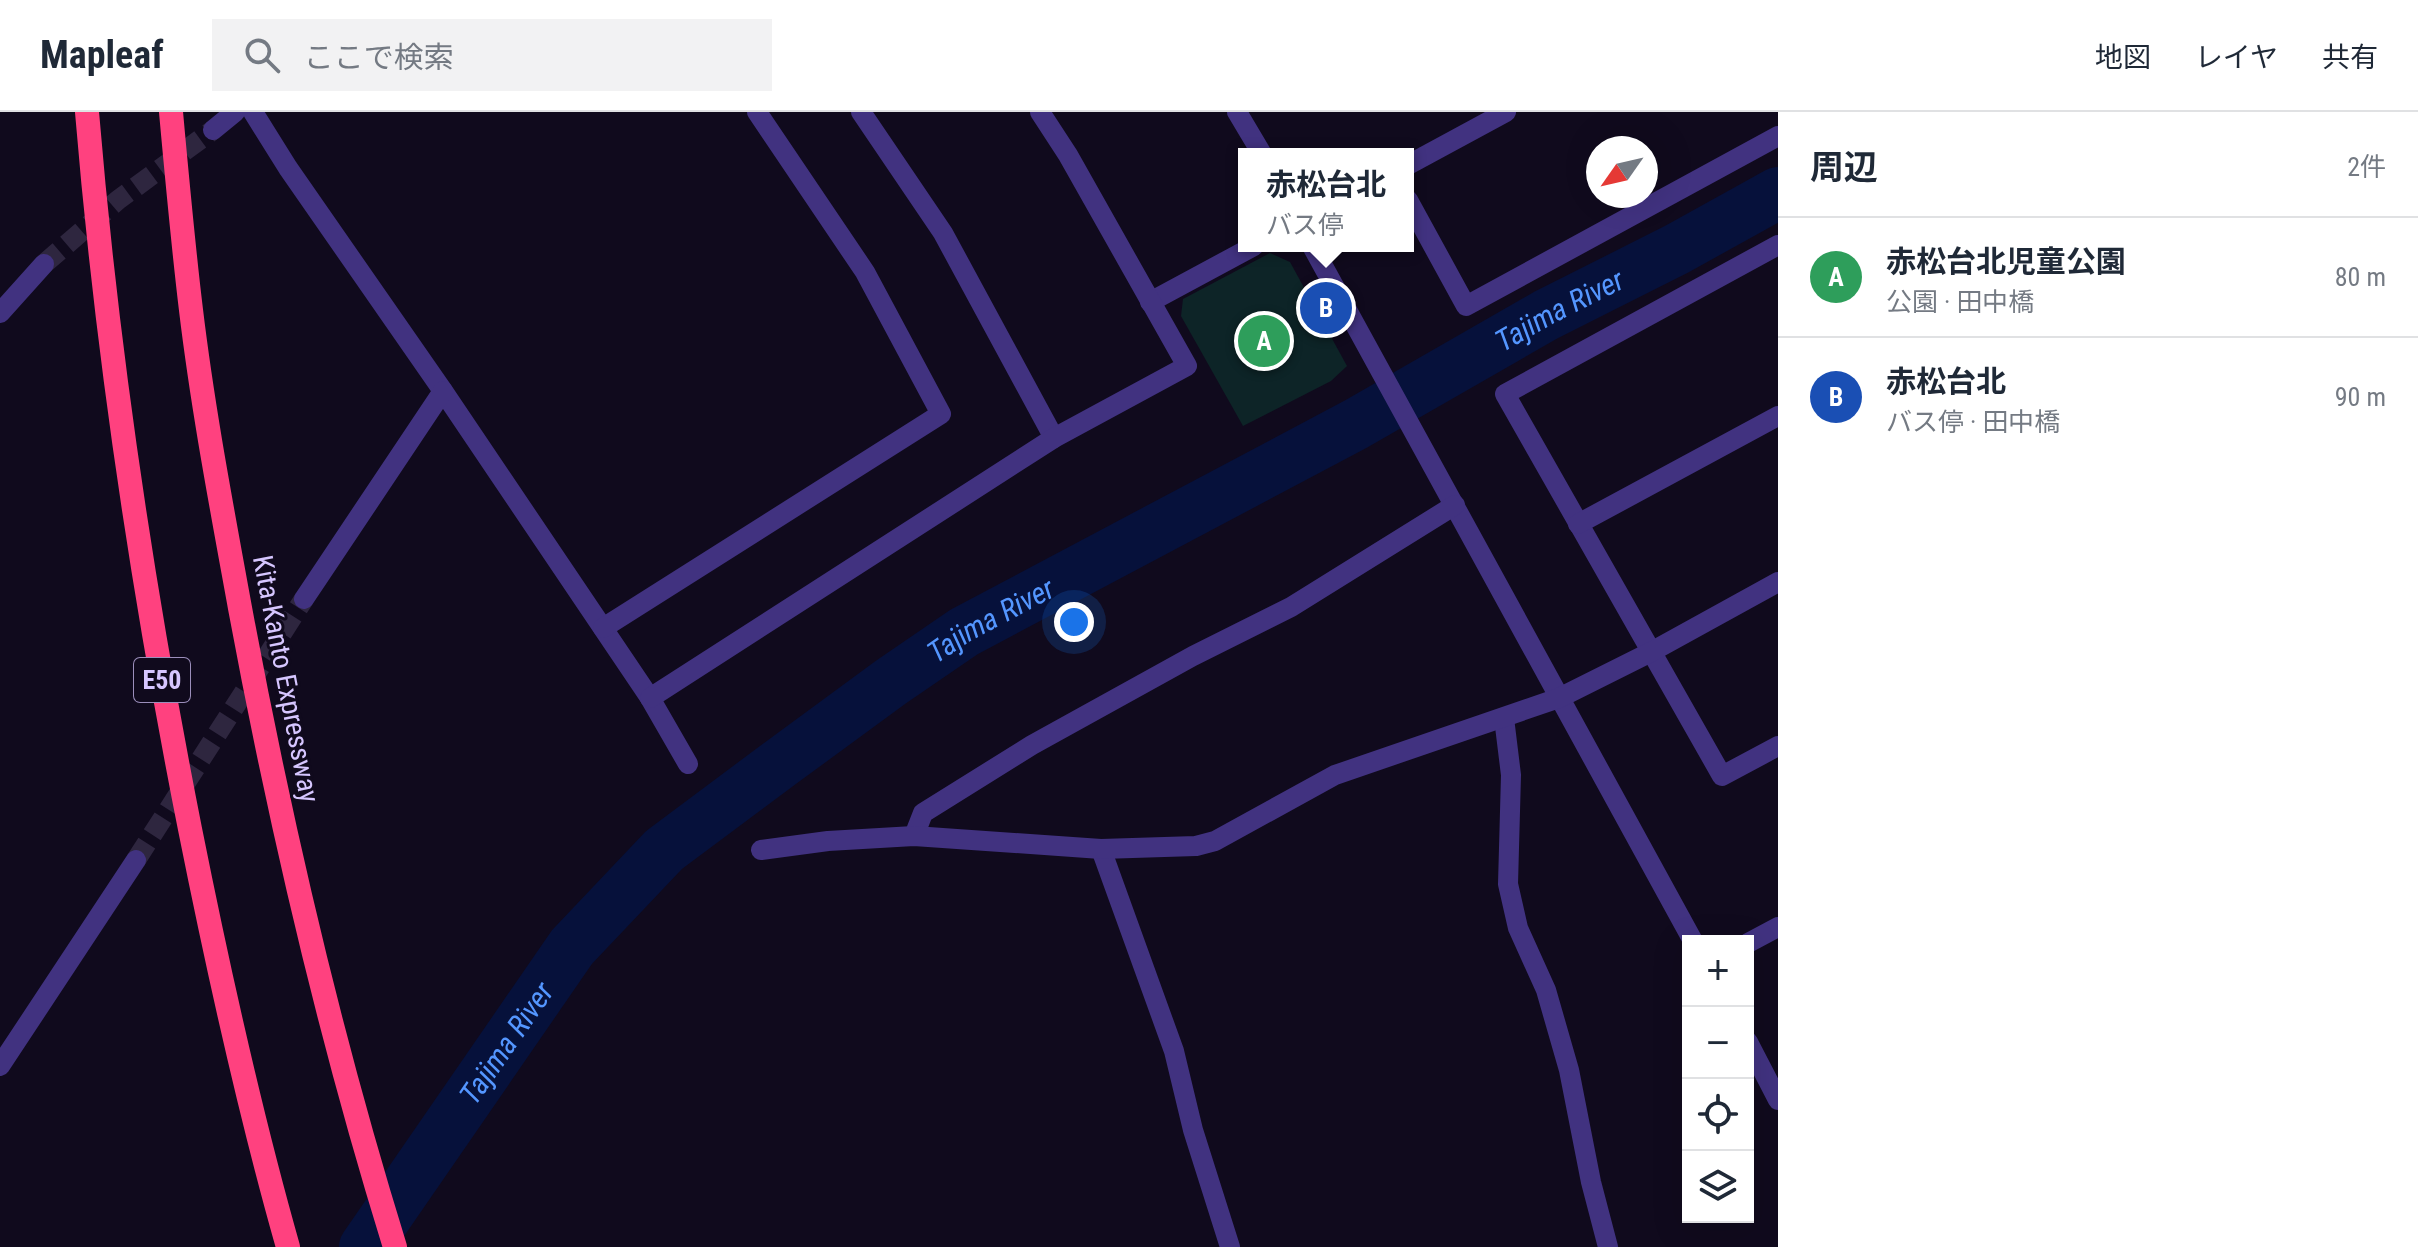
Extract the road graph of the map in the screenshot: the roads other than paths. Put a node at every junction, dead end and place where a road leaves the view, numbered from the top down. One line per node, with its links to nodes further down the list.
1 (87, 112): 45 (highway, E50)
2 (171, 112): 46 (highway, Kita-Kanto Expressway)
3 (235, 112): 10 (street)
4 (253, 112): 21 (street)
5 (757, 112): 28 (street)
6 (861, 112): 23 (street)
7 (1040, 112): 19 (street)
8 (1237, 112): 12 (street)
9 (1506, 112): 13 (street)
10 (213, 130)
11 (1778, 136): 14 (street)
12 (1258, 148)
13 (1414, 162)
14 (1414, 211)
15 (1778, 245): 25 (street)
16 (1243, 252): 19 (street)
17 (1315, 252): 24 (street)
18 (44, 264): 20 (street)
19 (1150, 302): 23 (street)
20 (0, 313)
21 (443, 391): 27 (street); 28 (street)
22 (1778, 416): 25 (street)
23 (1054, 438): 30 (street)
24 (1455, 505): 31 (street); 35 (street)
25 (1578, 524): 29 (street)
26 (1778, 582): 29 (street)
27 (304, 599)
28 (603, 628): 30 (street)
29 (1651, 652): 31 (street); 33 (street)
30 (650, 698): 34 (street)
31 (1559, 698): 32 (street); 40 (street)
32 (1504, 718): 36 (street); 48 (street)
33 (1778, 746)
34 (688, 764)
35 (914, 836): 36 (street); 37 (street)
36 (1101, 849): 47 (street)
37 (761, 850)
38 (136, 860): 43 (street)
39 (1778, 927): 41 (street)
40 (1690, 935)
41 (1754, 940)
42 (1754, 1054): 44 (street)
43 (0, 1066)
44 (1778, 1100)
45 (288, 1247)
46 (395, 1247)
47 (1230, 1247)
48 (1608, 1247)

